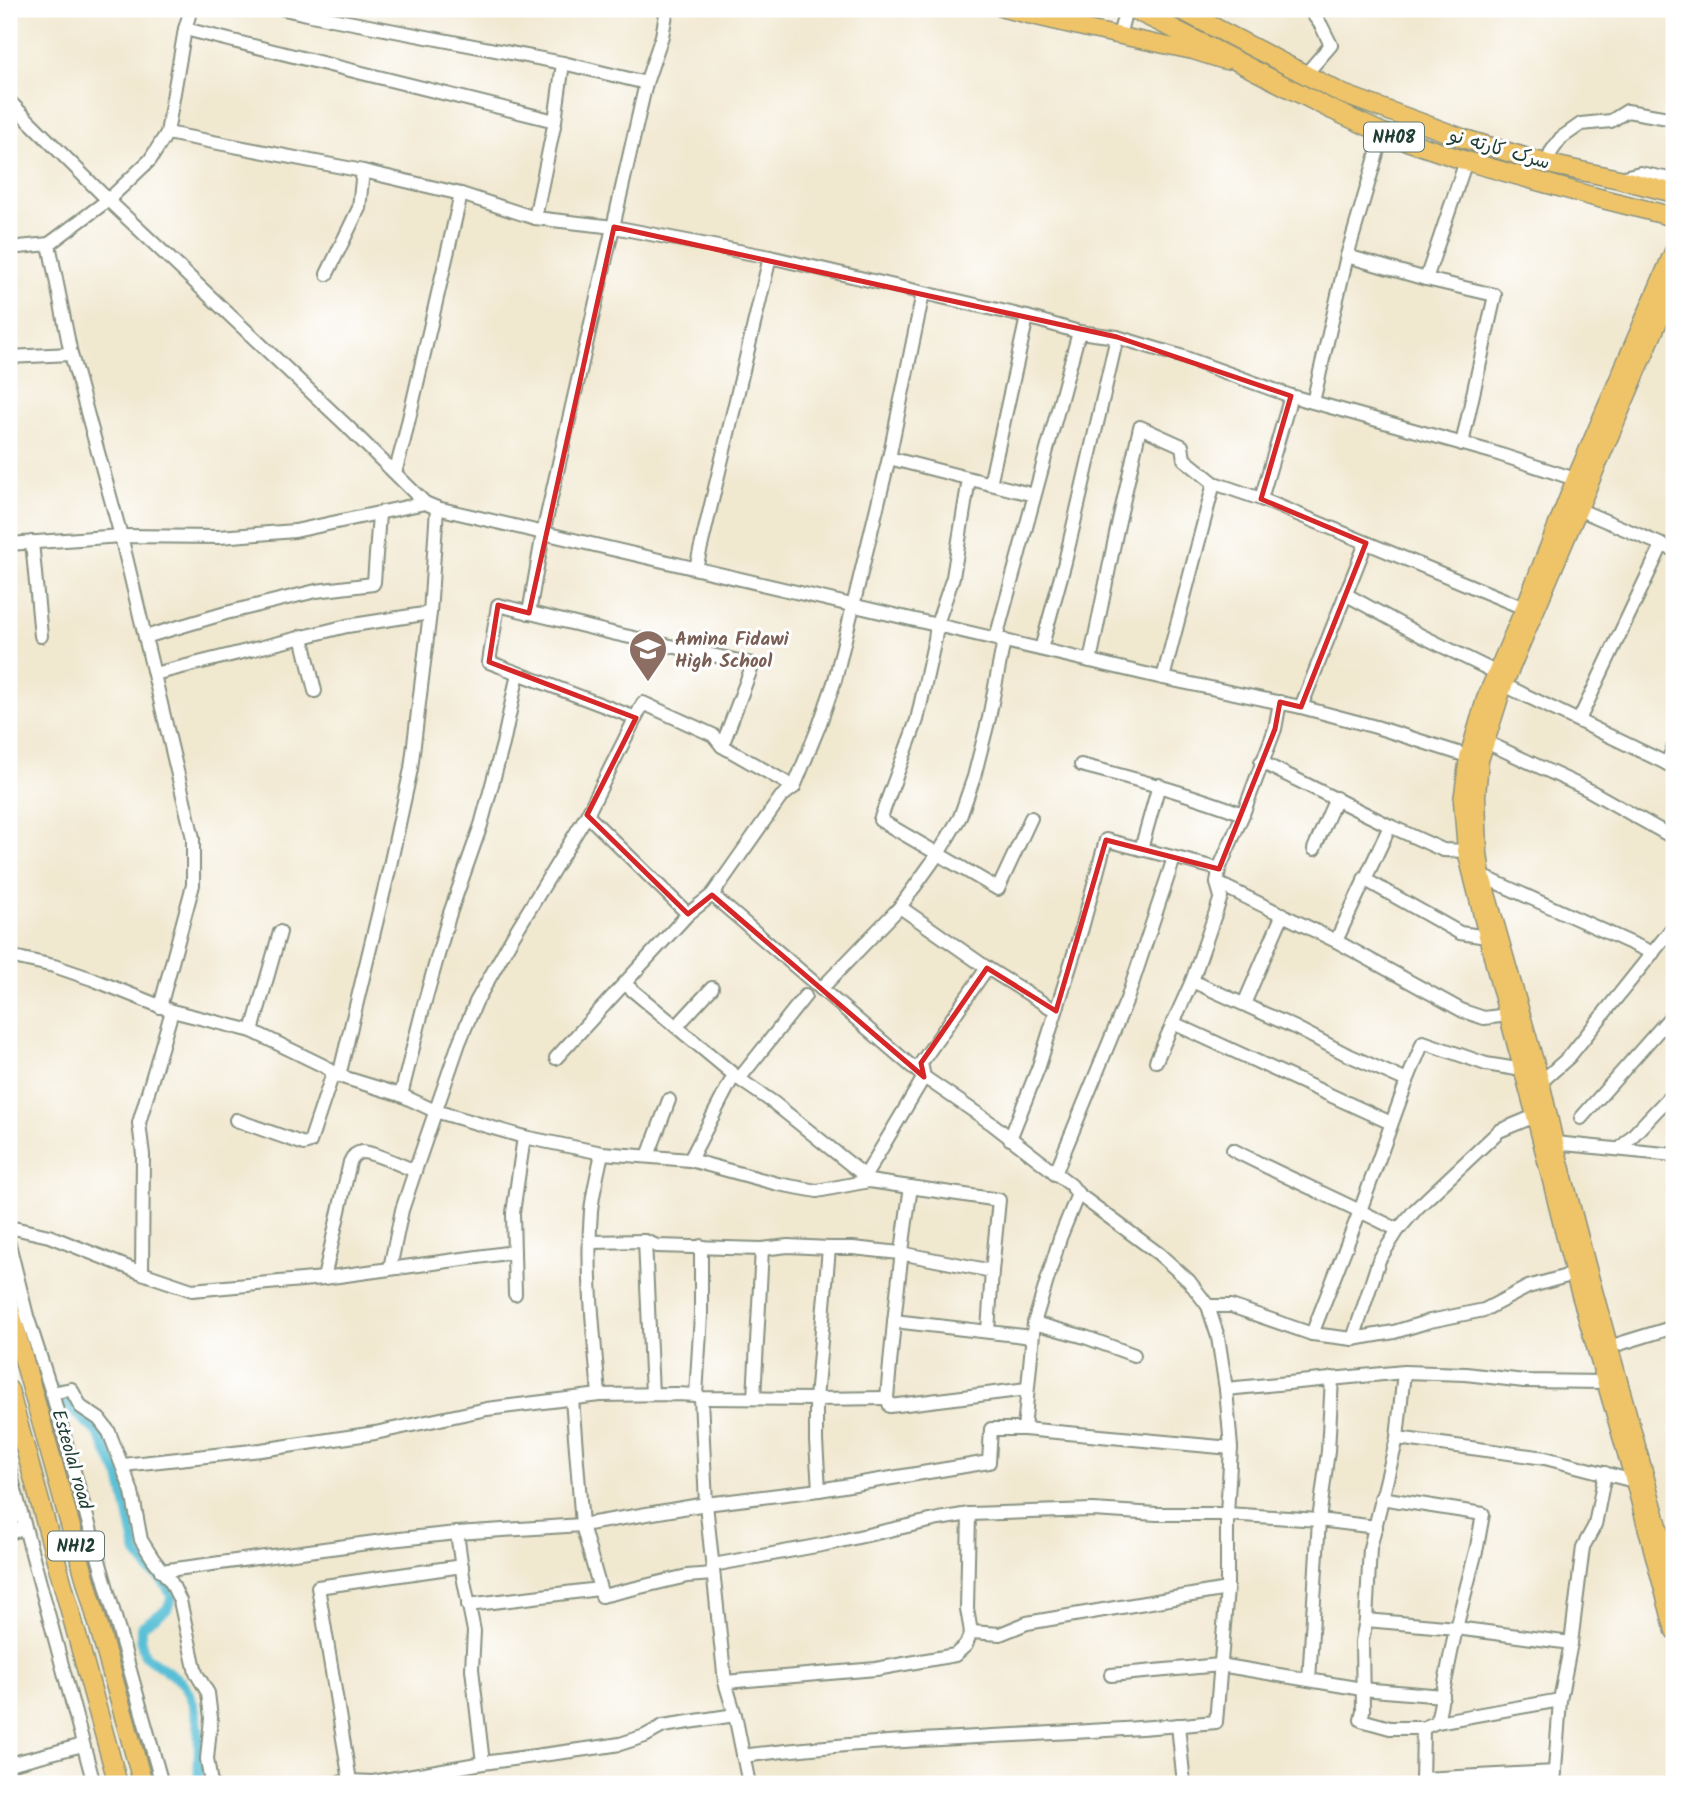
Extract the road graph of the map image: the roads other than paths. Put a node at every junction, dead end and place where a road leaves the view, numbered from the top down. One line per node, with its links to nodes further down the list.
1 (191, 9): 8 (street)
2 (284, 9): 11 (street)
3 (667, 9): 14 (street)
4 (1003, 9): 9 (main road)
5 (1129, 9): 9 (street); 10 (highway, سرک کارته نو / NH08)
6 (1308, 9): 13 (street)
7 (1187, 13): 10 (highway); 13 (highway, سرک کارته نو / NH08)
8 (185, 29): 17 (street); 18 (street)
9 (1119, 36): 12 (main road)
10 (1190, 37): 12 (highway, سرک کارته نو / NH08)
11 (563, 63): 14 (street); 17 (street)
12 (1251, 69): 19 (highway, سرک کارته نو / NH08)
13 (1305, 75): 21 (highway, سرک کارته نو / NH08)
14 (646, 83): 30 (street)
15 (9, 101): 27 (street)
16 (1674, 119): 21 (street)
17 (555, 121): 29 (street)
18 (167, 133): 22 (street); 27 (street)
19 (1383, 133): 20 (highway, سرک کارته نو / NH08); 34 (street)
20 (1466, 161): 28 (highway, سرک کارته نو / NH08); 38 (street)
21 (1548, 164): 23 (highway, سرک کارته نو / NH08)
22 (363, 171): 25 (street); 37 (street)
23 (1619, 179): 24 (street); 26 (highway, سرک کارته نو / NH08)
24 (1674, 180)
25 (461, 194): 29 (street); 50 (street)
26 (1674, 194)
27 (108, 200): 31 (street); 50 (street)
28 (1674, 217)
29 (535, 218): 30 (street)
30 (614, 227): 35 (street); 60 (street)
31 (49, 244): 32 (street); 44 (street)
32 (9, 248)
33 (1674, 249): 36 (main road)
34 (1347, 256): 38 (street); 47 (street)
35 (770, 257): 40 (street); 66 (street)
36 (1671, 267): 52 (main road)
37 (327, 274)
38 (1426, 279): 48 (street)
39 (1674, 286): 58 (main road)
40 (923, 293): 41 (street); 49 (street)
41 (1027, 317): 42 (street); 54 (street)
42 (1079, 332): 43 (street); 55 (street)
43 (1117, 337): 46 (street); 77 (street)
44 (71, 354): 45 (street); 61 (street)
45 (9, 357)
46 (1291, 396): 47 (street); 56 (street)
47 (1313, 402): 48 (street)
48 (1462, 444): 52 (street)
49 (889, 458): 51 (street); 68 (street)
50 (395, 473): 57 (street)
51 (969, 479): 54 (street); 72 (street)
52 (1575, 479): 69 (main road)
53 (1214, 483): 56 (street); 78 (street); 81 (street)
54 (990, 484): 55 (street)
55 (1034, 495): 76 (street)
56 (1261, 499): 63 (street)
57 (431, 505): 59 (street); 60 (street); 70 (street)
58 (1580, 510): 65 (street); 82 (main road)
59 (379, 514): 61 (street); 75 (street)
60 (543, 533): 66 (street); 71 (street)
61 (121, 536): 62 (street); 75 (street)
62 (32, 542): 64 (street); 73 (street)
63 (1366, 543): 67 (street); 69 (street)
64 (9, 544)
65 (1668, 547): 87 (street)
66 (696, 568): 68 (street)
67 (1345, 594): 82 (street); 85 (street)
68 (852, 606): 72 (street); 96 (street)
69 (1524, 607): 82 (main road)
70 (430, 613): 74 (street); 138 (street)
71 (529, 613): 79 (street); 89 (street)
72 (937, 624): 76 (street); 106 (street)
73 (41, 636)
74 (302, 636): 80 (street); 83 (street)
75 (145, 637): 80 (street)
76 (1000, 639): 77 (street); 106 (street)
77 (1041, 649): 78 (street)
78 (1090, 661): 81 (street)
79 (519, 673): 86 (street); 144 (street)
80 (154, 674): 128 (street)
81 (1163, 678): 84 (street)
82 (1500, 679): 87 (street); 88 (main road); 91 (main road)
83 (315, 691)
84 (1280, 702): 85 (street); 92 (street)
85 (1301, 707): 91 (street)
86 (636, 718): 89 (street); 99 (street)
87 (1579, 720): 94 (street)
88 (1486, 741): 91 (main road); 102 (street)
89 (722, 746): 96 (street)
90 (1674, 746): 94 (street)
91 (1474, 759): 105 (main road); 109 (main road)
92 (1261, 762): 97 (street); 98 (street)
93 (1081, 765): 95 (street)
94 (1670, 766)
95 (1159, 785): 98 (street); 103 (street)
96 (794, 786): 111 (street)
97 (1336, 798): 101 (street); 104 (street)
98 (1243, 814): 108 (street)
99 (587, 815): 113 (street); 146 (street)
100 (1031, 818): 106 (street)
101 (1390, 826): 105 (street); 110 (street)
102 (1674, 838)
103 (1142, 849): 107 (street); 129 (street)
104 (1314, 849)
105 (1466, 850): 117 (main road)
106 (938, 854): 112 (street)
107 (1174, 858): 108 (street); 161 (street)
108 (1218, 876): 114 (street); 122 (street)
109 (1482, 876): 119 (street); 142 (main road)
110 (1364, 879): 117 (street); 118 (street)
111 (712, 895): 113 (street); 125 (street)
112 (900, 907): 121 (street); 125 (street)
113 (688, 914): 123 (street)
114 (1283, 914): 118 (street); 127 (street)
115 (1674, 926): 119 (street)
116 (280, 932): 134 (street)
117 (1487, 937): 130 (main road)
118 (1336, 941): 130 (street)
119 (1653, 953): 142 (street)
120 (9, 956): 128 (street)
121 (987, 968): 129 (street); 140 (street)
122 (1192, 981): 127 (street); 132 (street)
123 (625, 984): 133 (street); 135 (street)
124 (712, 988): 133 (street)
125 (821, 989): 140 (street)
126 (805, 996): 139 (street)
127 (1244, 1004): 141 (street)
128 (166, 1009): 134 (street); 178 (street)
129 (1056, 1011): 152 (street)
130 (1508, 1015): 137 (main road)
131 (1672, 1018): 148 (street)
132 (1173, 1023): 136 (street); 150 (street)
133 (677, 1026): 139 (street)
134 (252, 1031): 138 (street)
135 (556, 1058)
136 (1156, 1061)
137 (1523, 1069): 141 (street); 147 (main road)
138 (336, 1074): 144 (street); 149 (street)
139 (737, 1077): 159 (street); 162 (street)
140 (923, 1077): 152 (street); 162 (street)
141 (1406, 1081): 150 (street)
142 (1541, 1082): 153 (main road)
143 (1674, 1092): 154 (street)
144 (401, 1095): 146 (street)
145 (669, 1100): 158 (street)
146 (435, 1111): 151 (street); 160 (street)
147 (1535, 1116): 167 (street); 179 (main road)
148 (1581, 1118)
149 (236, 1120)
150 (1391, 1123): 165 (street)
151 (524, 1137): 156 (street); 174 (street)
152 (1010, 1139): 161 (street)
153 (1555, 1143): 154 (street); 191 (main road)
154 (1620, 1149): 157 (street)
155 (1233, 1150): 165 (street)
156 (602, 1153): 158 (street); 169 (street)
157 (1674, 1155)
158 (648, 1156): 159 (street)
159 (690, 1160): 162 (street)
160 (415, 1171): 176 (street); 180 (street)
161 (1055, 1174): 164 (street)
162 (867, 1178): 163 (street)
163 (911, 1187): 175 (street); 177 (street)
164 (1078, 1195): 182 (street); 185 (street)
165 (1360, 1211): 167 (street); 188 (street)
166 (11, 1228): 178 (street)
167 (1398, 1230): 190 (street)
168 (645, 1241): 169 (street); 171 (street); 200 (street)
169 (591, 1242): 201 (street)
170 (9, 1244): 199 (street)
171 (701, 1246): 173 (street); 202 (street)
172 (829, 1248): 173 (street); 175 (street); 206 (street)
173 (762, 1249): 203 (street)
174 (514, 1252): 176 (street); 181 (street)
175 (900, 1253): 177 (street); 184 (street)
176 (390, 1268): 180 (street)
177 (992, 1271): 187 (street)
178 (142, 1273): 180 (street)
179 (1574, 1274): 190 (street); 195 (main road)
180 (324, 1278)
181 (515, 1294)
182 (1208, 1306): 188 (street); 197 (street)
183 (9, 1307): 220 (highway, Esteolal road / NH12)
184 (894, 1321): 187 (street); 204 (street)
185 (1034, 1322): 189 (street); 192 (street)
186 (1674, 1327): 191 (street)
187 (988, 1331): 189 (street)
188 (1312, 1334): 190 (street)
189 (1032, 1337): 196 (street)
190 (1353, 1339)
191 (1609, 1347): 210 (main road)
192 (1133, 1355)
193 (1404, 1372): 194 (street); 195 (street); 208 (street)
194 (1332, 1378): 197 (street); 222 (street)
195 (1605, 1382): 210 (main road)
196 (1027, 1389): 204 (street); 207 (street)
197 (1226, 1389): 209 (street)
198 (9, 1391): 221 (highway, NH12)
199 (58, 1392): 211 (street); 261 (street)
200 (652, 1394): 201 (street); 202 (street)
201 (599, 1395): 205 (street)
202 (699, 1396): 203 (street); 217 (street)
203 (754, 1398): 206 (street)
204 (887, 1398): 206 (street)
205 (572, 1399): 211 (street); 223 (street)
206 (816, 1399): 215 (street)
207 (1024, 1429): 209 (street); 215 (street)
208 (1397, 1438): 213 (street); 216 (street)
209 (1231, 1448): 219 (street)
210 (1633, 1455): 214 (main road)
211 (122, 1465): 230 (street)
212 (9, 1468): 225 (street)
213 (1605, 1473): 214 (street); 239 (street)
214 (1640, 1479): 231 (main road); 237 (main road)
215 (819, 1490): 217 (street)
216 (1381, 1498): 224 (street); 236 (street)
217 (706, 1504): 223 (street); 229 (street)
218 (969, 1514): 219 (street); 229 (street); 238 (street)
219 (1227, 1514): 222 (street); 233 (street)
220 (68, 1515): 221 (highway); 260 (highway, Esteolal road / NH12)
221 (46, 1520): 259 (highway, NH12)
222 (1319, 1520): 224 (street); 242 (street)
223 (582, 1525): 227 (street); 232 (street)
224 (1376, 1527): 235 (street)
225 (25, 1528): 226 (street); 251 (street)
226 (9, 1533)
227 (457, 1533): 228 (street); 230 (street)
228 (462, 1566): 234 (street); 256 (street)
229 (713, 1570): 232 (street); 243 (street)
230 (161, 1571): 262 (street)
231 (1674, 1580)
232 (599, 1589): 234 (street)
233 (1227, 1589): 238 (street); 240 (street)
234 (468, 1605): 254 (street)
235 (1366, 1620): 236 (street); 244 (street)
236 (1456, 1628): 239 (street); 245 (street)
237 (1674, 1631)
238 (971, 1632): 243 (street)
239 (1571, 1643): 246 (street)
240 (1220, 1665): 241 (street); 242 (street); 249 (street)
241 (1111, 1675)
242 (1309, 1680): 244 (street)
243 (725, 1682): 247 (street)
244 (1362, 1689): 245 (street); 250 (street)
245 (1443, 1696): 248 (street)
246 (1560, 1700): 248 (street); 255 (street)
247 (735, 1715): 252 (street); 254 (street)
248 (1437, 1722): 250 (street)
249 (1178, 1725): 252 (street); 265 (street)
250 (1423, 1728): 257 (street)
251 (83, 1745): 253 (street); 258 (street)
252 (743, 1756): 264 (street)
253 (9, 1763)
254 (483, 1763): 256 (street)
255 (1554, 1778): 257 (street)
256 (350, 1781): 263 (street)
257 (1422, 1782)
258 (94, 1784)
259 (118, 1784)
260 (143, 1784)
261 (162, 1784)
262 (211, 1784)
263 (333, 1784)
264 (749, 1784)
265 (1184, 1784)

